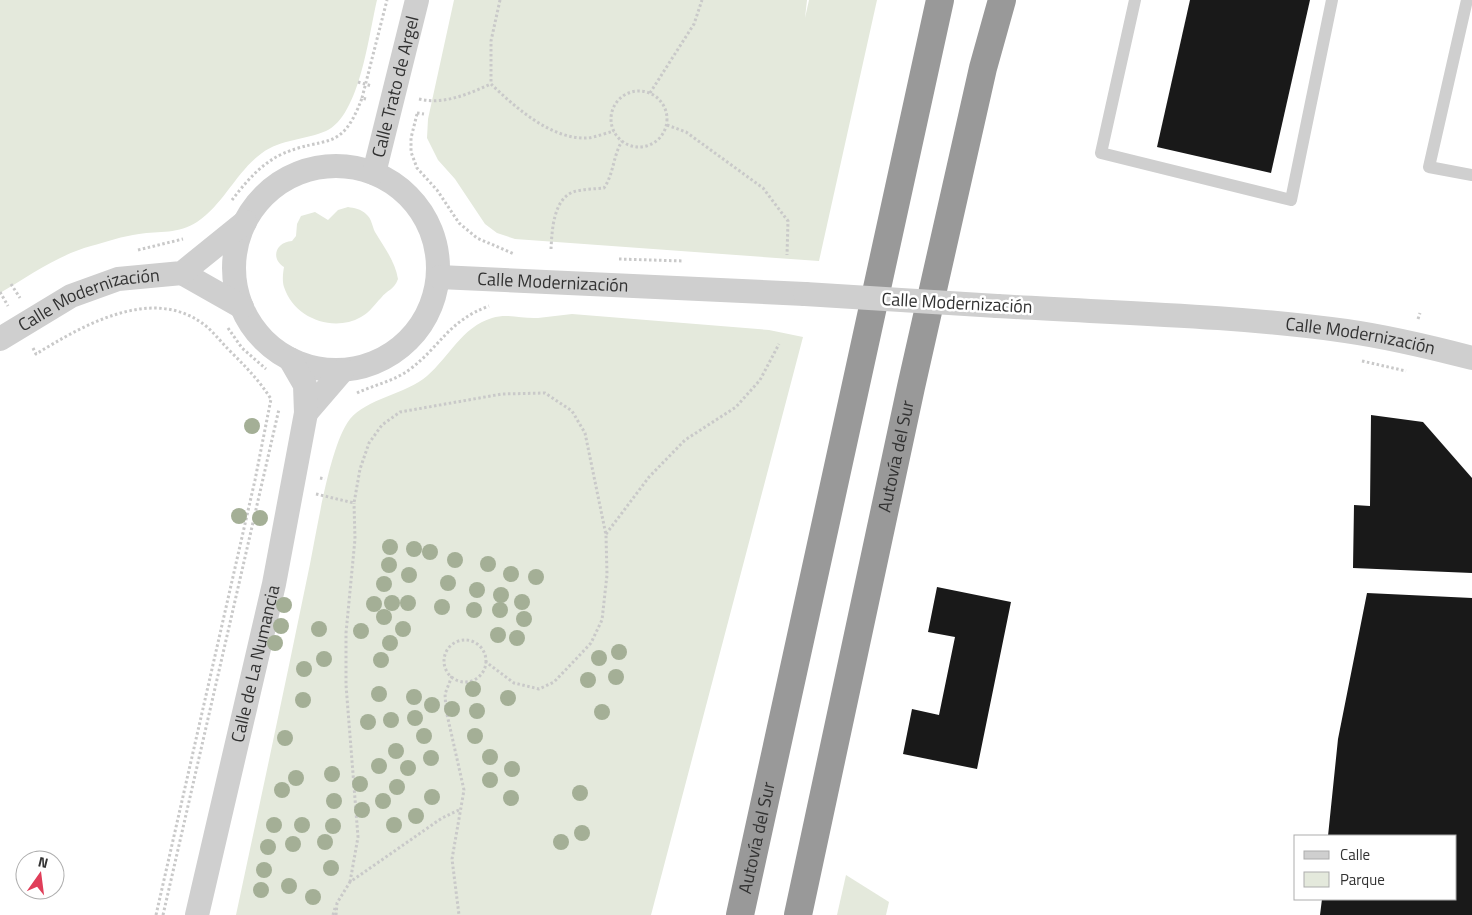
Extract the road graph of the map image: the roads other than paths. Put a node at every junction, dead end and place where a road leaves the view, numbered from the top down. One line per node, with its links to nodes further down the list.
1 (417, 0): 9 (street, Calle Trato de Argel)
2 (940, 0): 21 (highway, Autovía del Sur)
3 (998, 0): 8 (highway)
4 (1002, 0): 8 (highway, Autovía del Sur)
5 (1135, 0): 6 (lane)
6 (1332, 0)
7 (1467, 0): 10 (lane)
8 (983, 68): 22 (highway, Autovía del Sur)
9 (374, 173): 11 (street); 13 (street)
10 (1472, 175)
11 (245, 222): 12 (street, Calle Modernización); 14 (street)
12 (182, 273): 14 (street, Calle Modernización); 15 (street, Calle Modernización)
13 (439, 277): 16 (street, Calle Modernización, bridge); 18 (street)
14 (242, 307): 17 (street)
15 (18, 328)
16 (1472, 358)
17 (290, 359): 18 (street); 19 (street, Calle de La Numancia)
18 (343, 370): 19 (street)
19 (306, 413): 20 (street, Calle de La Numancia)
20 (197, 915)
21 (740, 915)
22 (798, 915)

